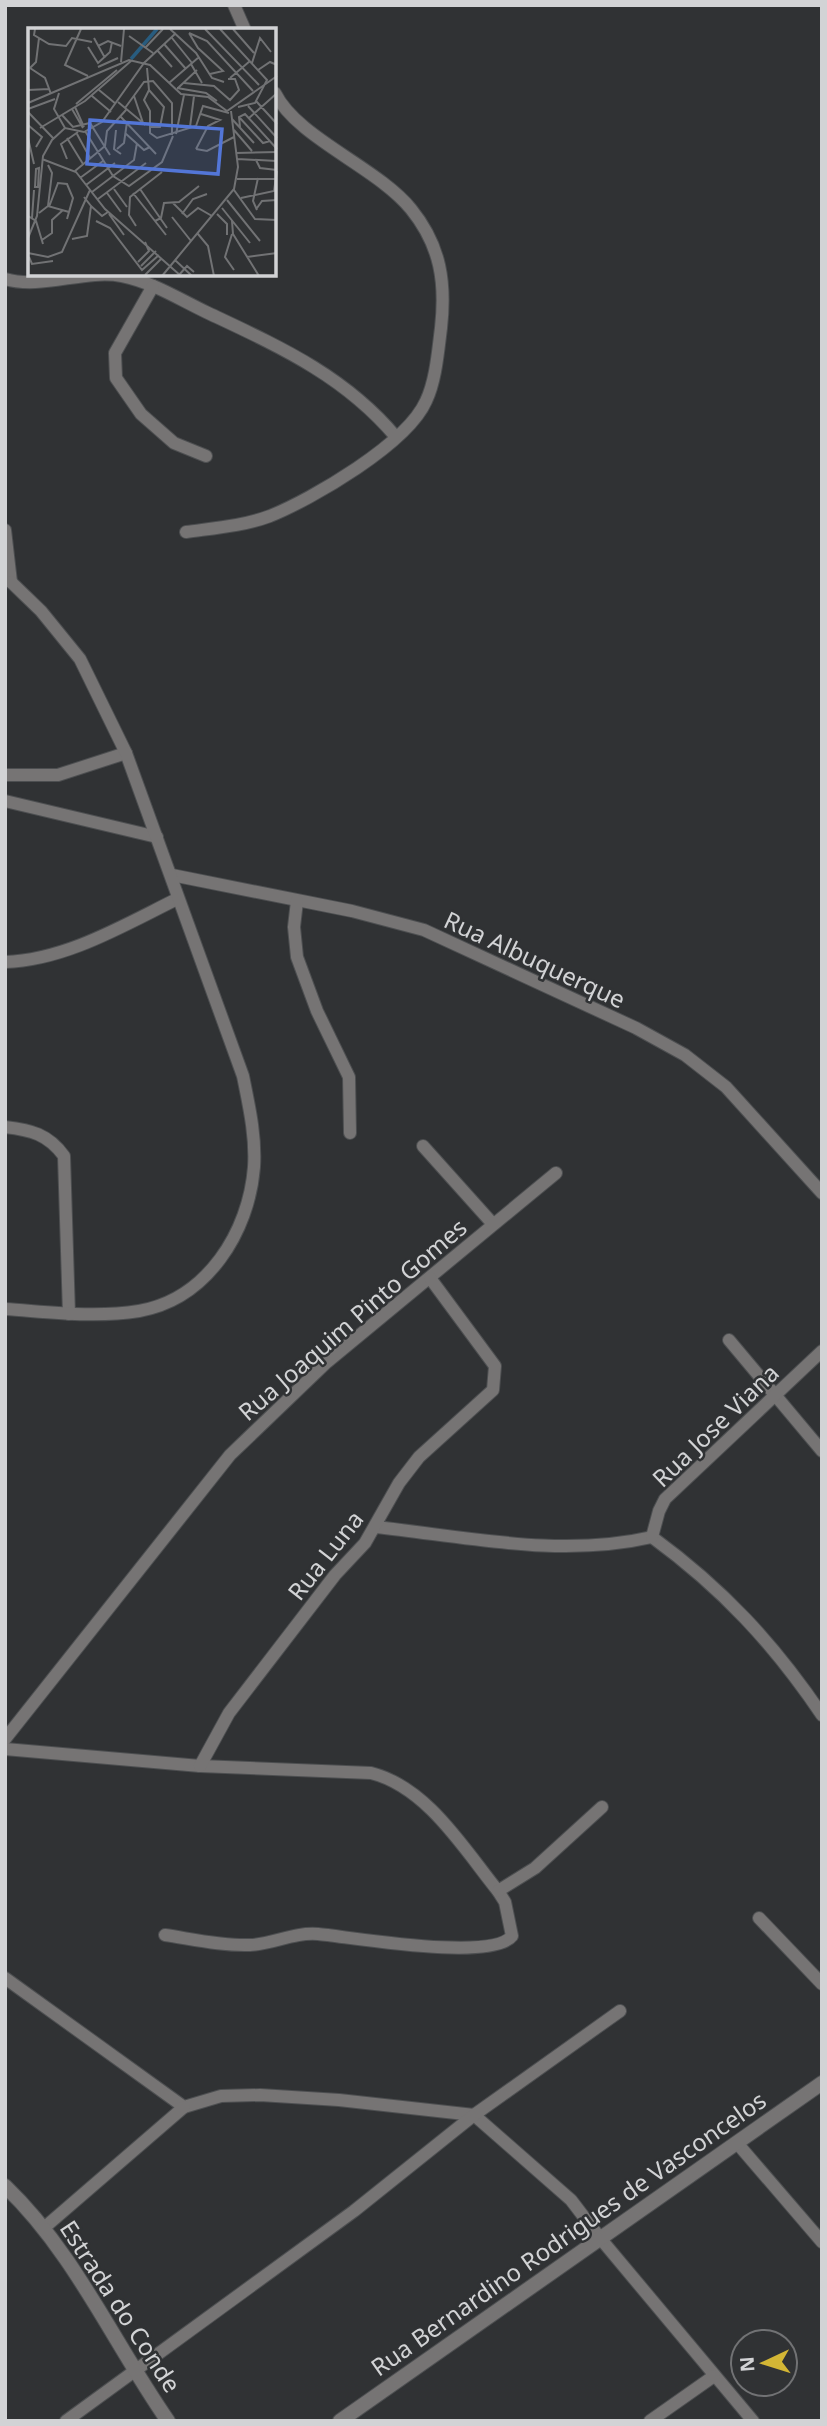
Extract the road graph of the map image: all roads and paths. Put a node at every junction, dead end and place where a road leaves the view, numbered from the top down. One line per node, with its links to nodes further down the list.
1 (234, 5): 2 (street)
2 (244, 28)
3 (276, 94): 6 (street)
4 (5, 279): 5 (street)
5 (153, 286): 6 (street); 7 (street)
6 (396, 437): 9 (street)
7 (206, 456)
8 (5, 530): 10 (street)
9 (187, 532)
10 (8, 584): 11 (street)
11 (126, 753): 12 (street); 14 (street)
12 (5, 775)
13 (5, 801): 14 (street)
14 (158, 837): 15 (street)
15 (172, 875): 16 (street); 17 (street, Rua Albuquerque)
16 (177, 899): 18 (street); 27 (street)
17 (298, 901): 20 (street); 23 (street, Rua Albuquerque)
18 (5, 962)
19 (5, 1127): 27 (street)
20 (350, 1133)
21 (423, 1146): 24 (street)
22 (556, 1173): 24 (street, Rua Joaquim Pinto Gomes)
23 (822, 1193)
24 (492, 1223): 25 (street, Rua Joaquim Pinto Gomes)
25 (430, 1278): 32 (street, Rua Luna); 35 (street, Rua Joaquim Pinto Gomes)
26 (5, 1309): 27 (street)
27 (69, 1314)
28 (729, 1340): 30 (street)
29 (822, 1351): 30 (street, Rua Jose Viana)
30 (776, 1395): 31 (street); 33 (street, Rua Jose Viana)
31 (822, 1451)
32 (376, 1527): 33 (street); 37 (street, Rua Luna)
33 (652, 1537): 34 (street)
34 (822, 1715)
35 (5, 1739)
36 (5, 1749): 37 (street)
37 (200, 1766): 39 (street)
38 (602, 1807): 39 (street)
39 (498, 1891): 41 (street)
40 (759, 1919): 43 (street)
41 (165, 1935)
42 (5, 1978): 46 (street)
43 (822, 1984)
44 (620, 2011): 47 (street)
45 (822, 2083): 48 (street, Rua Bernardino Rodrigues de Vasconcelos)
46 (184, 2106): 47 (street); 50 (street)
47 (474, 2115): 51 (street); 53 (street)
48 (737, 2143): 51 (street, Rua Bernardino Rodrigues de Vasconcelos); 52 (street)
49 (5, 2186): 50 (street, Estrada do Conde)
50 (45, 2227): 53 (street, Estrada do Conde)
51 (600, 2238): 54 (street); 57 (street, Rua Bernardino Rodrigues de Vasconcelos)
52 (822, 2242)
53 (134, 2372): 55 (street); 56 (street, Estrada do Conde)
54 (714, 2376): 58 (street); 59 (street)
55 (66, 2421)
56 (168, 2421)
57 (340, 2421)
58 (650, 2421)
59 (753, 2421)

